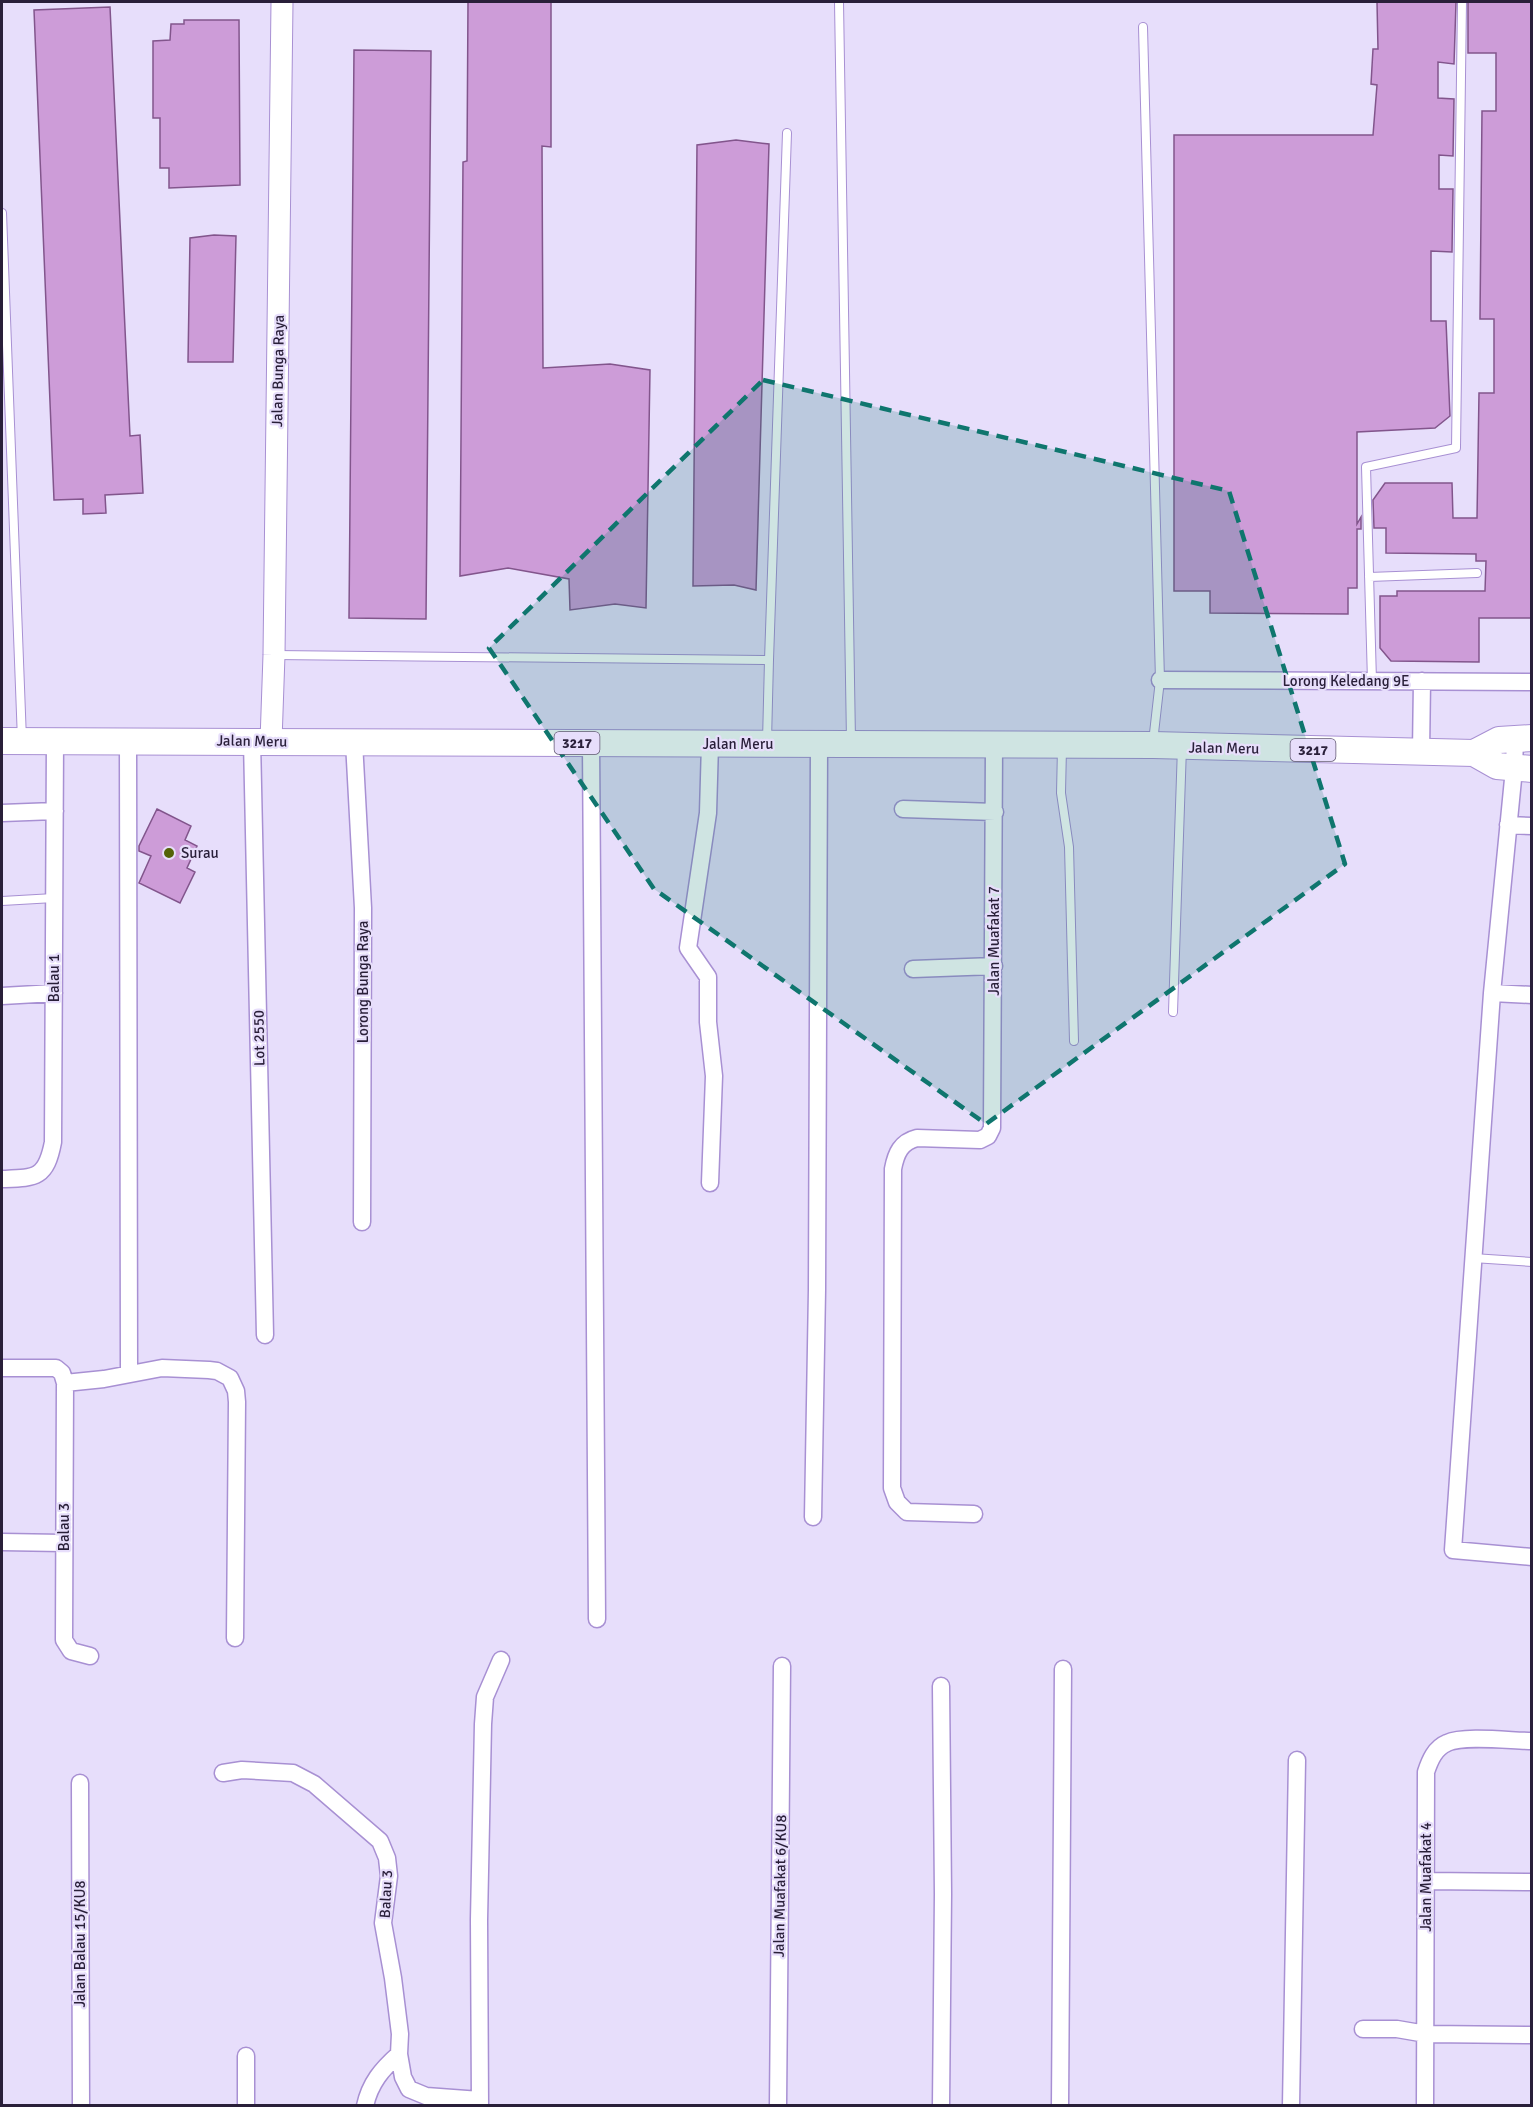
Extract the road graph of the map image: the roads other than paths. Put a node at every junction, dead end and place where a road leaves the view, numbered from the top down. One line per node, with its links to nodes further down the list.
1 (282, 2): 9 (street, Jalan Bunga Raya)
2 (839, 2): 25 (lane)
3 (1462, 2): 8 (lane)
4 (1143, 27): 11 (lane)
5 (787, 133): 10 (lane)
6 (2, 213): 16 (lane)
7 (1477, 573): 8 (lane)
8 (1369, 577): 12 (lane)
9 (274, 655): 10 (lane); 19 (street, Jalan Bunga Raya)
10 (769, 660): 23 (lane)
11 (1160, 680): 12 (street, Lorong Keledang 9E); 27 (lane)
12 (1372, 681): 13 (street, Lorong Keledang 9E)
13 (1422, 681): 14 (street, Lorong Keledang 9E); 30 (street)
14 (1532, 682)
15 (1523, 738): 31 (main road, Jalan Meru / 3217); 32 (street)
16 (12, 740): 17 (main road, Jalan Meru / 3217)
17 (55, 740): 18 (main road, Jalan Meru / 3217); 34 (street, Balau 1)
18 (128, 740): 19 (main road, Jalan Meru / 3217); 56 (street)
19 (262, 741): 20 (main road, Jalan Meru / 3217); 54 (street, Lot 2550)
20 (354, 742): 21 (main road, Jalan Meru / 3217); 51 (street, Lorong Bunga Raya)
21 (591, 743): 22 (main road, Jalan Meru / 3217); 63 (street)
22 (710, 744): 23 (main road, Jalan Meru / 3217); 50 (street)
23 (767, 744): 24 (main road, Jalan Meru / 3217)
24 (819, 744): 25 (main road, Jalan Meru / 3217); 59 (street)
25 (851, 745): 28 (main road, Jalan Meru / 3217)
26 (1063, 745): 27 (main road, Jalan Meru / 3217); 28 (main road, Jalan Meru / 3217); 48 (lane)
27 (1153, 745): 29 (main road, Jalan Meru / 3217)
28 (994, 746): 35 (street, Jalan Muafakat 7)
29 (1182, 747): 30 (main road, Jalan Meru / 3217); 47 (lane)
30 (1421, 752): 31 (main road, Jalan Meru / 3217)
31 (1474, 753): 32 (main road, Jalan Meru / 3217)
32 (1523, 769): 37 (street)
33 (903, 809): 35 (street)
34 (55, 811): 36 (street); 39 (street, Balau 1)
35 (994, 812): 41 (street, Jalan Muafakat 7)
36 (2, 813)
37 (1508, 825): 38 (street); 44 (street)
38 (1532, 826)
39 (54, 898): 40 (lane); 43 (street, Balau 1)
40 (2, 901)
41 (994, 966): 42 (street); 58 (street, Jalan Muafakat 7)
42 (913, 969)
43 (54, 993): 46 (street); 49 (street, Balau 1)
44 (1492, 993): 45 (street); 52 (street)
45 (1532, 994)
46 (2, 996)
47 (1173, 1012)
48 (1074, 1041)
49 (2, 1179)
50 (710, 1183)
51 (362, 1222)
52 (1473, 1258): 53 (lane); 62 (street)
53 (1532, 1262)
54 (265, 1335)
55 (2, 1368): 57 (street)
56 (129, 1374): 57 (street); 64 (street)
57 (65, 1383): 61 (street, Balau 3)
58 (974, 1514)
59 (813, 1517)
60 (2, 1542): 61 (street)
61 (63, 1543): 65 (street, Balau 3)
62 (1532, 1557)
63 (597, 1619)
64 (235, 1638)
65 (90, 1656)
66 (501, 1660): 81 (street)
67 (782, 1666): 85 (street, Jalan Muafakat 6/KU8)
68 (1063, 1669): 87 (street)
69 (941, 1686): 86 (street)
70 (1532, 1741): 74 (street, Jalan Muafakat 4)
71 (1297, 1760): 88 (street)
72 (223, 1773): 79 (street, Balau 3)
73 (80, 1784): 82 (street, Jalan Balau 15/KU8)
74 (1426, 1881): 75 (street); 77 (street, Jalan Muafakat 4)
75 (1532, 1882)
76 (1363, 2029): 77 (street)
77 (1426, 2034): 78 (street); 89 (street, Jalan Muafakat 4)
78 (1532, 2035)
79 (399, 2054): 81 (street, Balau 3); 84 (street)
80 (246, 2056): 83 (street)
81 (480, 2103)
82 (81, 2106)
83 (246, 2106)
84 (364, 2106)
85 (778, 2106)
86 (941, 2106)
87 (1060, 2106)
88 (1291, 2106)
89 (1425, 2106)

